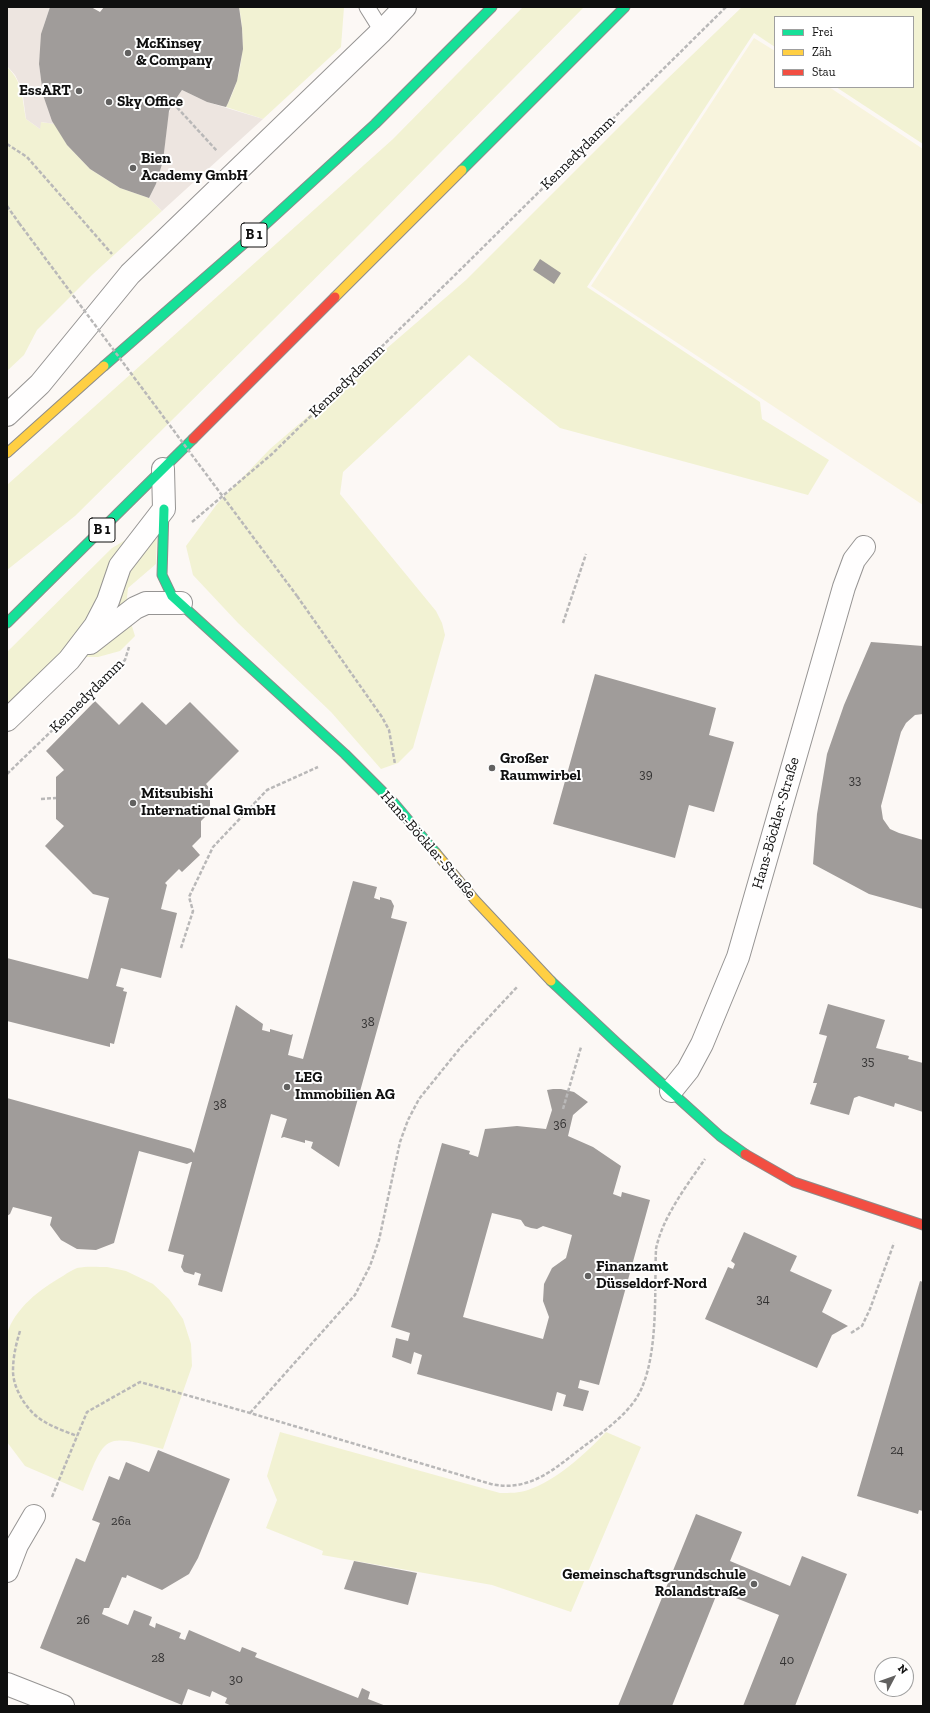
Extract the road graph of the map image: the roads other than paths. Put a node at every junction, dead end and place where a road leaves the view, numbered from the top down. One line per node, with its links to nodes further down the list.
1 (367, 7): 5 (lane)
2 (405, 7): 5 (street)
3 (492, 7): 7 (main road, B 1)
4 (625, 7): 8 (main road, B 1)
5 (382, 31): 6 (street)
6 (7, 415)
7 (7, 453)
8 (164, 469): 9 (street); 12 (main road, B 1)
9 (164, 509): 11 (main road, Hans-Böckler-Straße); 13 (street)
10 (864, 547): 15 (street, Hans-Böckler-Straße)
11 (181, 603): 13 (street); 15 (main road, Hans-Böckler-Straße)
12 (7, 623)
13 (69, 660): 14 (street)
14 (7, 720)
15 (671, 1091): 16 (main road, Hans-Böckler-Straße)
16 (923, 1225)
17 (34, 1516): 18 (street)
18 (7, 1571)
19 (7, 1684): 20 (street)
20 (63, 1706)

